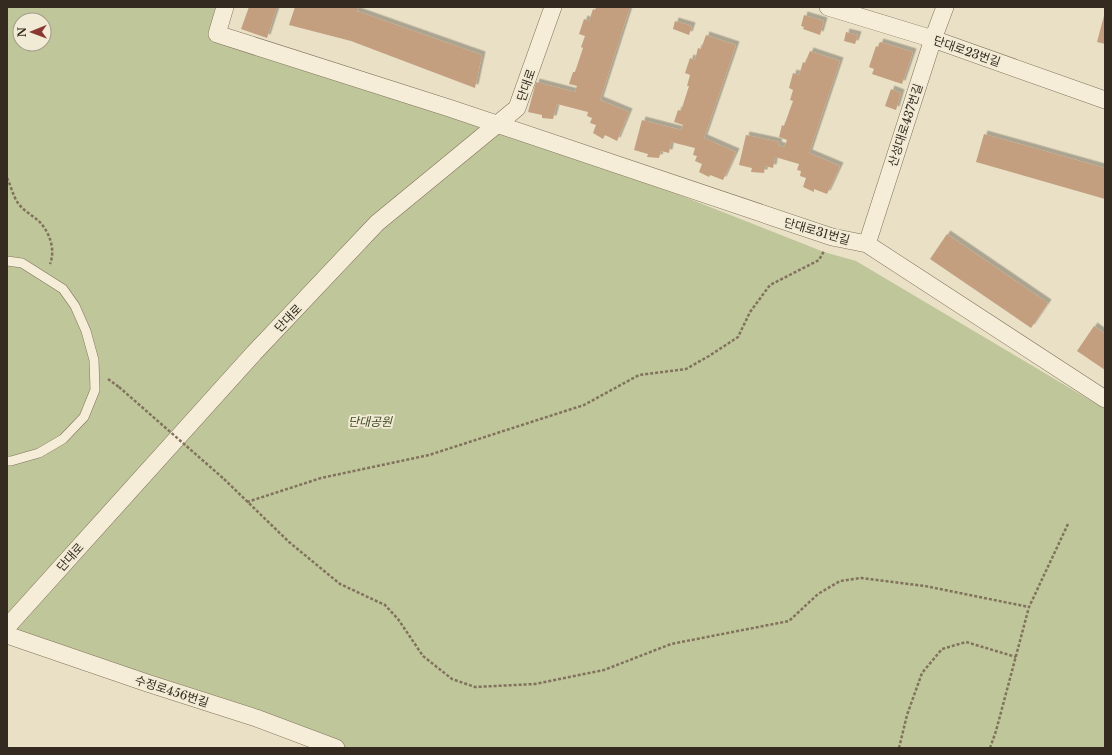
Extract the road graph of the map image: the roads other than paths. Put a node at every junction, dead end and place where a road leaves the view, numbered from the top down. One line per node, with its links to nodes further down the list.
1 (225, 7): 7 (street, 단대로31번길)
2 (553, 7): 7 (street, 단대로)
3 (828, 7): 5 (street, 단대로23번길)
4 (945, 7): 5 (street, 산성대로437번길)
5 (933, 39): 6 (street, 단대로23번길); 8 (street, 산성대로437번길)
6 (1105, 100)
7 (499, 124): 8 (street, 단대로31번길); 12 (street, 단대로)
8 (868, 244): 10 (street, 단대로31번길)
9 (7, 261): 11 (lane)
10 (1105, 399)
11 (7, 461)
12 (7, 627)
13 (7, 634): 14 (street, 수정로456번길)
14 (336, 748)

